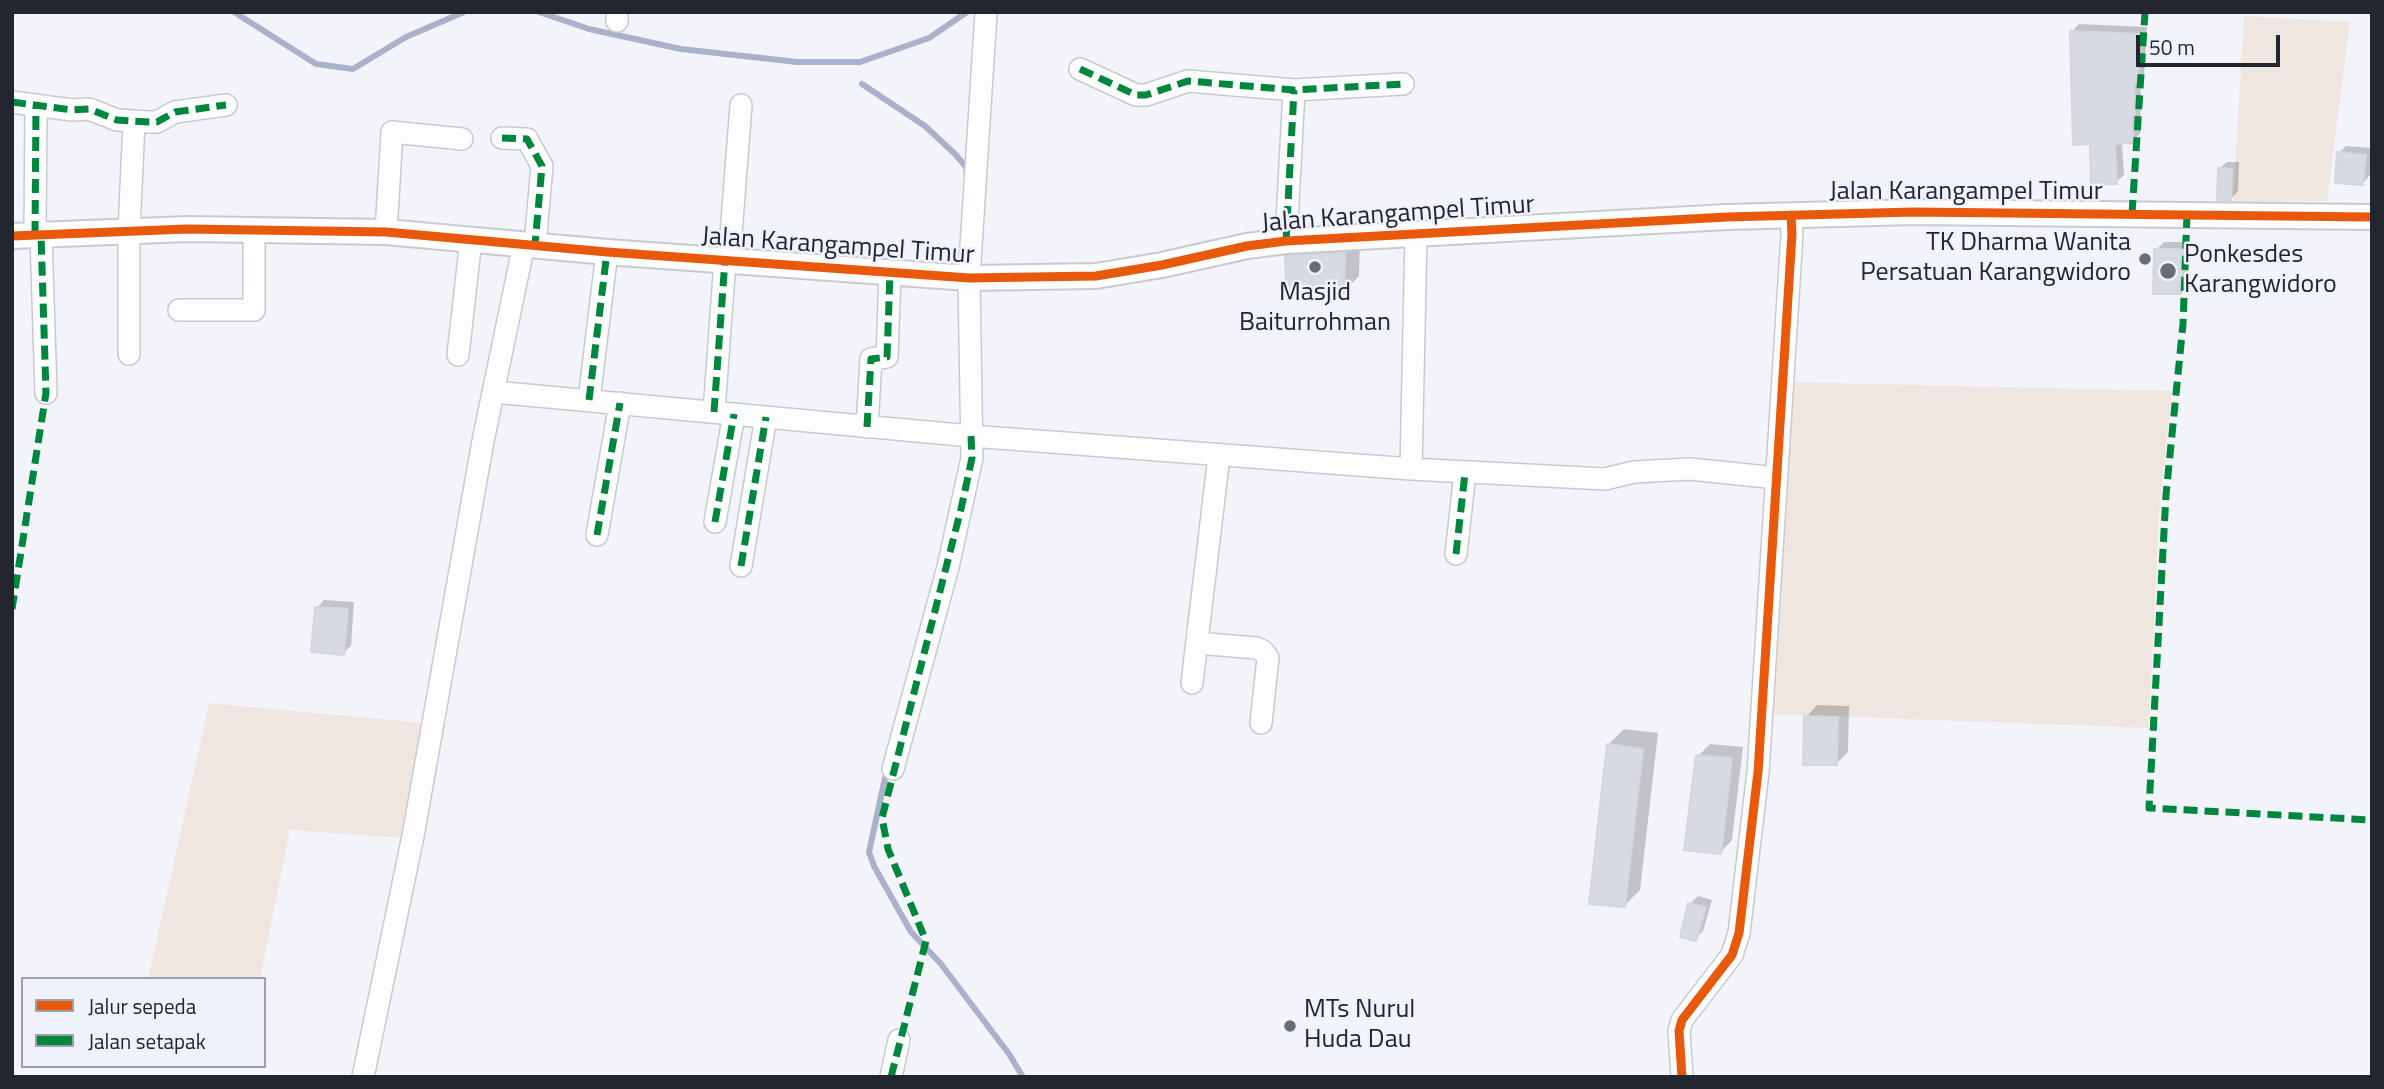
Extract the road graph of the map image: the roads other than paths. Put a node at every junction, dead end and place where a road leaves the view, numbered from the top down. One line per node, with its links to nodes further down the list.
1 (986, 13): 25 (street)
2 (1080, 69): 4 (street)
3 (1403, 84): 4 (street)
4 (1294, 90): 20 (street)
5 (12, 102): 8 (street)
6 (226, 105): 9 (street)
7 (741, 105): 23 (street)
8 (36, 106): 9 (street); 17 (street)
9 (134, 122): 15 (street)
10 (502, 138): 21 (street)
11 (462, 139): 16 (street)
12 (1791, 215): 13 (street, Jalan Karangampel Timur); 18 (street, Jalan Karangampel Timur); 40 (street)
13 (2372, 217)
14 (254, 230): 15 (street, Jalan Karangampel Timur); 16 (street, Jalan Karangampel Timur); 26 (street)
15 (129, 231): 17 (street, Jalan Karangampel Timur); 27 (street)
16 (386, 232): 19 (street, Jalan Karangampel Timur)
17 (29, 235): 30 (street)
18 (1416, 235): 20 (street, Jalan Karangampel Timur); 38 (street)
19 (471, 239): 21 (street, Jalan Karangampel Timur); 28 (street)
20 (1286, 241): 25 (street, Jalan Karangampel Timur)
21 (529, 245): 22 (street, Jalan Karangampel Timur); 29 (street)
22 (607, 252): 23 (street, Jalan Karangampel Timur); 31 (street)
23 (727, 260): 24 (street, Jalan Karangampel Timur); 33 (street)
24 (890, 273): 25 (street, Jalan Karangampel Timur); 35 (street)
25 (969, 278): 36 (street)
26 (179, 310)
27 (129, 354)
28 (458, 355)
29 (494, 392): 31 (street); 50 (street)
30 (46, 393)
31 (589, 401): 32 (street)
32 (621, 403): 33 (street); 42 (street)
33 (724, 413): 34 (street); 41 (street)
34 (766, 417): 35 (street); 44 (street)
35 (867, 427): 36 (street)
36 (971, 436): 37 (street); 48 (street)
37 (1219, 456): 38 (street); 45 (street)
38 (1411, 469): 39 (street)
39 (1465, 473): 40 (street); 43 (street)
40 (1777, 478): 52 (street)
41 (715, 522)
42 (597, 535)
43 (1456, 554)
44 (741, 566)
45 (1197, 643): 46 (street); 47 (street)
46 (1192, 683)
47 (1261, 723)
48 (893, 769)
49 (899, 1040): 51 (street)
50 (363, 1077)
51 (891, 1077)
52 (1682, 1077)

